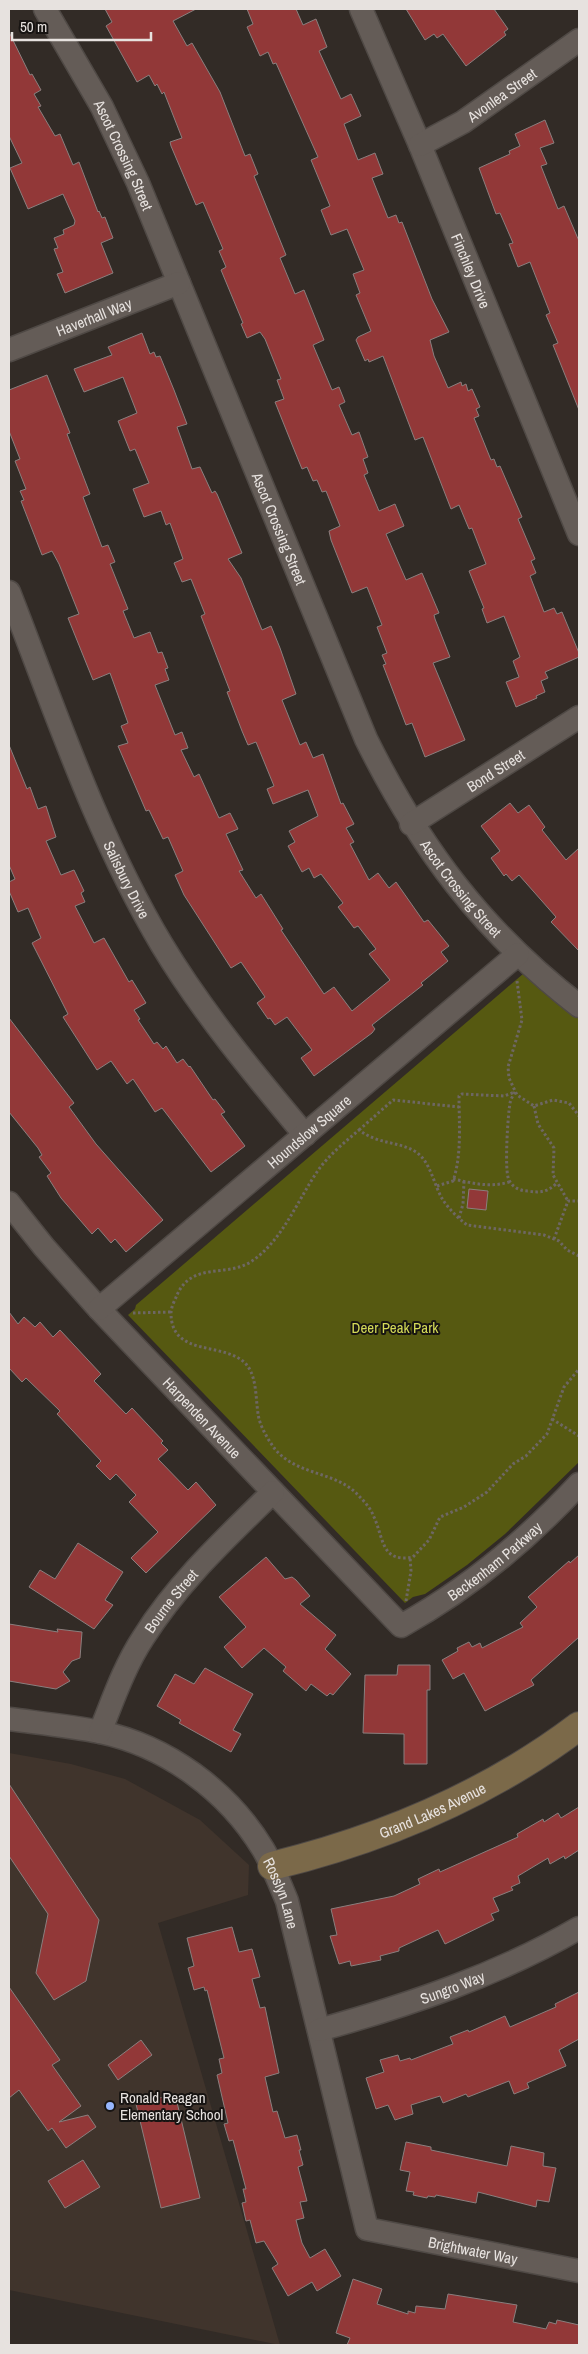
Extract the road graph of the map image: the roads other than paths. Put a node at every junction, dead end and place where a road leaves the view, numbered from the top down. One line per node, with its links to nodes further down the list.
1 (45, 9): 5 (street, Ascot Crossing Street)
2 (360, 9): 4 (street, Finchley Drive)
3 (579, 40): 4 (street, Avonlea Street)
4 (420, 145): 7 (street, Finchley Drive)
5 (179, 283): 6 (street, Haverhall Way); 10 (street, Ascot Crossing Street)
6 (9, 350)
7 (579, 534)
8 (9, 592): 13 (street, Salisbury Drive)
9 (579, 717): 10 (street, Bond Street)
10 (411, 824): 11 (street, Ascot Crossing Street)
11 (516, 956): 12 (street, Ascot Crossing Street); 13 (street, Houndslow Square)
12 (579, 1006)
13 (305, 1135): 15 (street, Houndslow Square)
14 (9, 1203): 15 (street, Harpenden Avenue)
15 (107, 1302): 17 (street, Harpenden Avenue)
16 (579, 1484): 18 (street, Beckenham Parkway)
17 (274, 1492): 18 (street, Harpenden Avenue); 21 (street, Bourne Street)
18 (401, 1626)
19 (9, 1719): 21 (street, Rosslyn Lane)
20 (579, 1726): 22 (street, Grand Lakes Avenue)
21 (100, 1732): 22 (street, Rosslyn Lane)
22 (272, 1866): 24 (street, Rosslyn Lane)
23 (579, 1928): 24 (street, Sungro Way)
24 (319, 2030): 25 (street, Rosslyn Lane)
25 (366, 2229): 26 (street, Brightwater Way)
26 (579, 2271)

